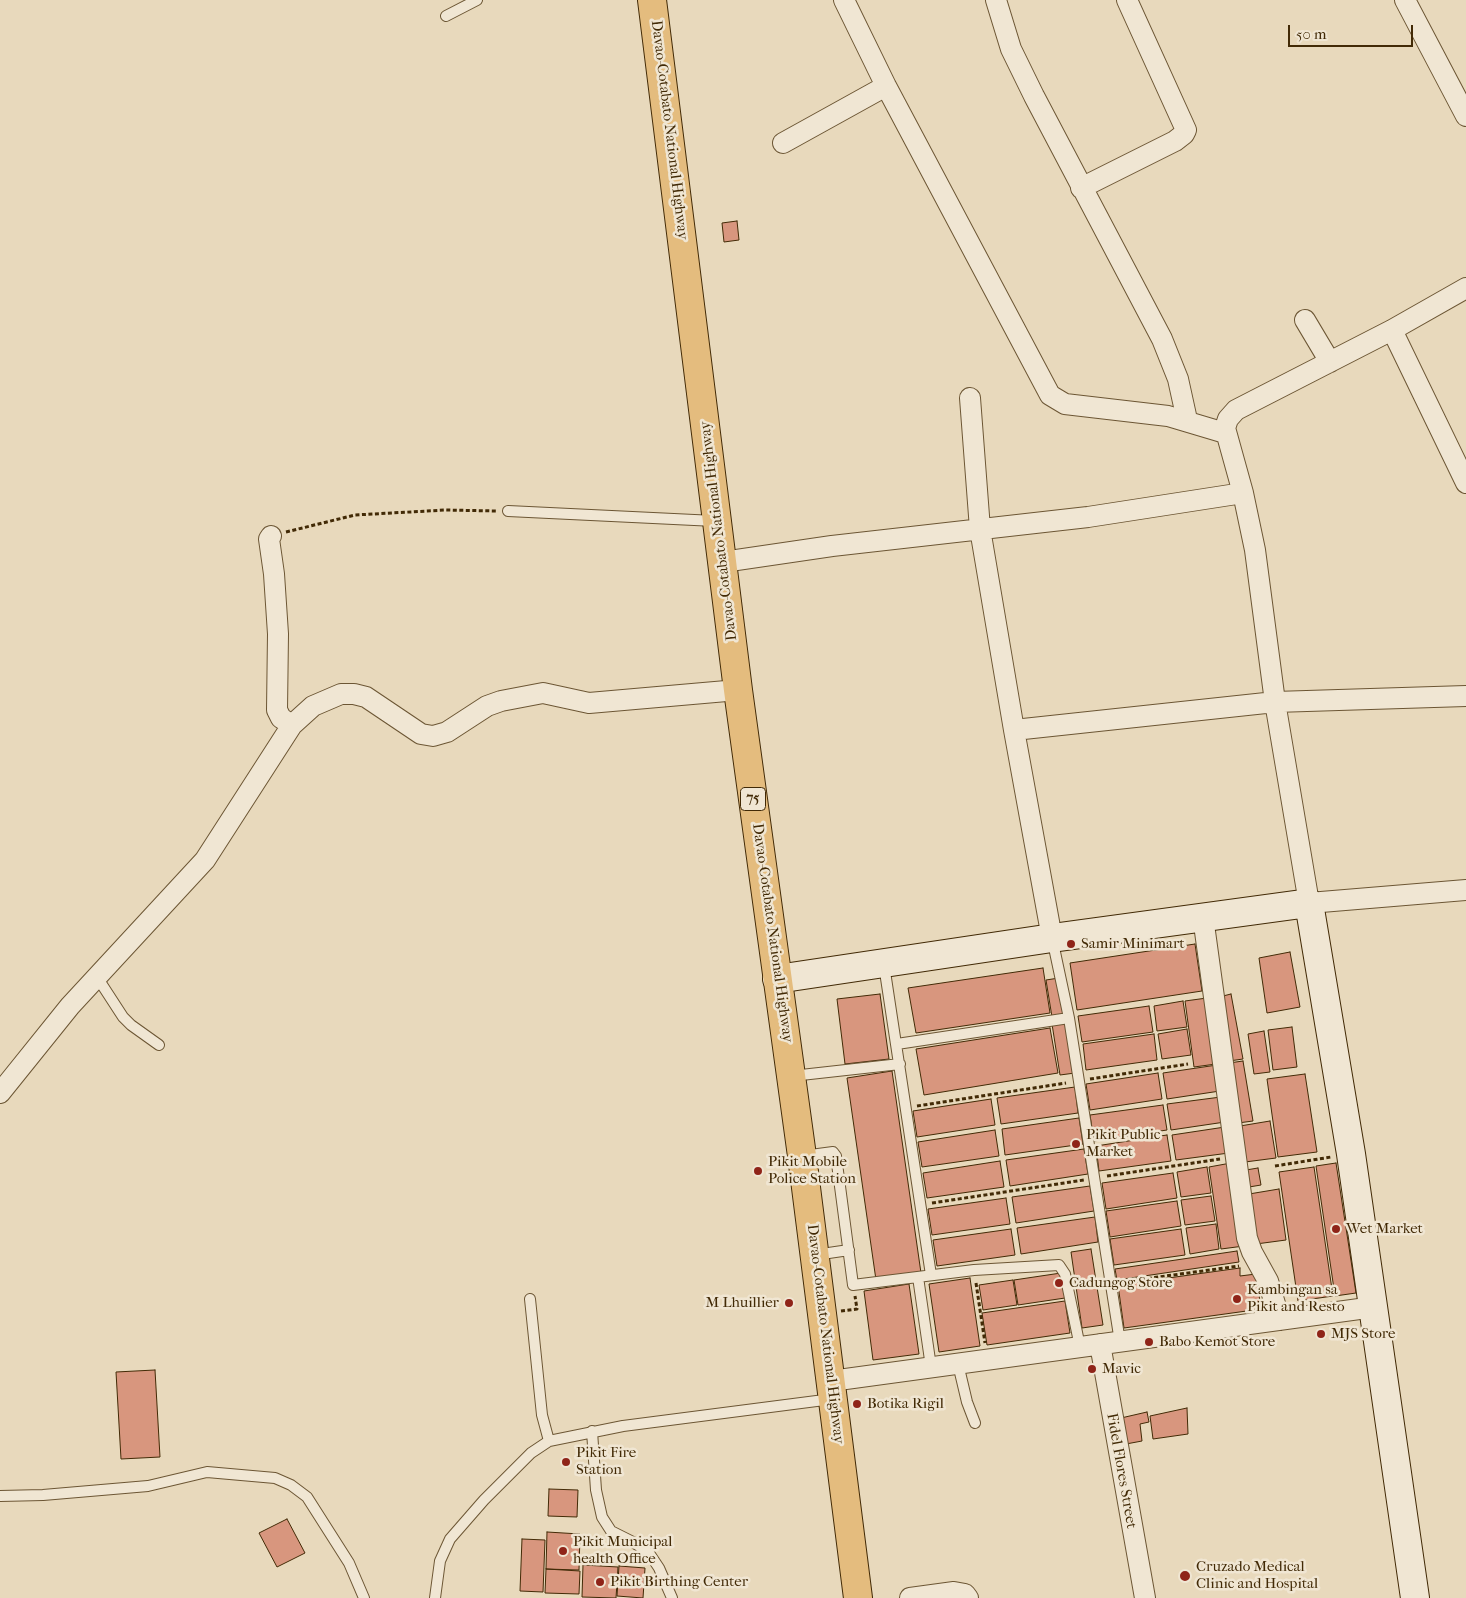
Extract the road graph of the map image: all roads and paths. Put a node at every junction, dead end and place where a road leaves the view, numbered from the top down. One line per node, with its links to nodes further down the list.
1 (477, 0): 7 (lane)
2 (652, 0): 22 (highway, Davao-Cotabato National Highway / 75)
3 (844, 0): 8 (street)
4 (1127, 0): 11 (street)
5 (1405, 0): 9 (street)
6 (1001, 2): 11 (street)
7 (446, 16)
8 (886, 86): 10 (street); 17 (street)
9 (1466, 116)
10 (783, 143)
11 (1081, 188): 17 (street)
12 (1466, 288): 14 (street)
13 (1305, 320): 15 (street)
14 (1392, 330): 15 (street); 19 (street)
15 (1330, 362): 18 (street)
16 (970, 398): 23 (street)
17 (1187, 420): 18 (street)
18 (1225, 433): 20 (street)
19 (1466, 483)
20 (1244, 493): 23 (street); 28 (street)
21 (508, 511): 22 (lane); 24 (path)
22 (718, 521): 25 (highway, Davao-Cotabato National Highway / 75)
23 (980, 529): 25 (street); 30 (street)
24 (271, 536): 29 (street)
25 (723, 562): 26 (highway, Davao-Cotabato National Highway / 75)
26 (738, 690): 29 (street); 37 (highway, Davao-Cotabato National Highway / 75)
27 (1466, 696): 28 (street)
28 (1275, 702): 30 (street); 32 (street)
29 (292, 725): 36 (street)
30 (1014, 730): 34 (street)
31 (1466, 890): 32 (street)
32 (1309, 903): 33 (street); 47 (street)
33 (1203, 917): 34 (street); 49 (street)
34 (1052, 938): 35 (street); 38 (lane)
35 (884, 964): 37 (street); 39 (lane)
36 (97, 977): 40 (lane); 45 (street)
37 (778, 979): 43 (highway, Davao-Cotabato National Highway / 75)
38 (1069, 1018): 39 (lane); 44 (lane)
39 (897, 1044): 41 (lane)
40 (159, 1046)
41 (900, 1064): 43 (lane); 46 (lane)
42 (1188, 1064): 44 (path)
43 (792, 1076): 48 (highway, Davao-Cotabato National Highway / 75)
44 (1079, 1081): 46 (path); 51 (lane)
45 (0, 1093)
46 (906, 1108): 52 (lane)
47 (1351, 1154): 50 (path); 61 (street)
48 (802, 1156): 53 (lane); 54 (highway, Davao-Cotabato National Highway / 75)
49 (1238, 1157): 51 (path); 55 (street)
50 (1275, 1166)
51 (1094, 1178): 52 (path); 59 (lane)
52 (920, 1204): 57 (lane)
53 (849, 1250): 54 (lane); 58 (lane)
54 (814, 1256): 69 (highway, Davao-Cotabato National Highway / 75)
55 (1258, 1263): 59 (path); 62 (street)
56 (974, 1270): 57 (lane); 65 (lane); 66 (path)
57 (931, 1275): 58 (lane)
58 (918, 1277): 68 (lane)
59 (1111, 1284): 63 (lane)
60 (530, 1299): 72 (lane)
61 (1374, 1307): 62 (street); 81 (street)
62 (1280, 1320): 63 (street)
63 (1120, 1342): 64 (street)
64 (1100, 1344): 65 (street); 80 (street, Fidel Flores Street)
65 (1080, 1347): 66 (street)
66 (988, 1360): 67 (street)
67 (958, 1364): 68 (street); 70 (lane)
68 (931, 1367): 69 (street)
69 (832, 1390): 71 (lane); 77 (highway, Davao-Cotabato National Highway / 75)
70 (975, 1423)
71 (592, 1431): 72 (lane); 76 (lane)
72 (549, 1441): 75 (lane)
73 (0, 1496): 74 (lane)
74 (364, 1598)
75 (435, 1598)
76 (672, 1598)
77 (858, 1598)
78 (910, 1598): 79 (street)
79 (968, 1598)
80 (1145, 1598)
81 (1415, 1598)

